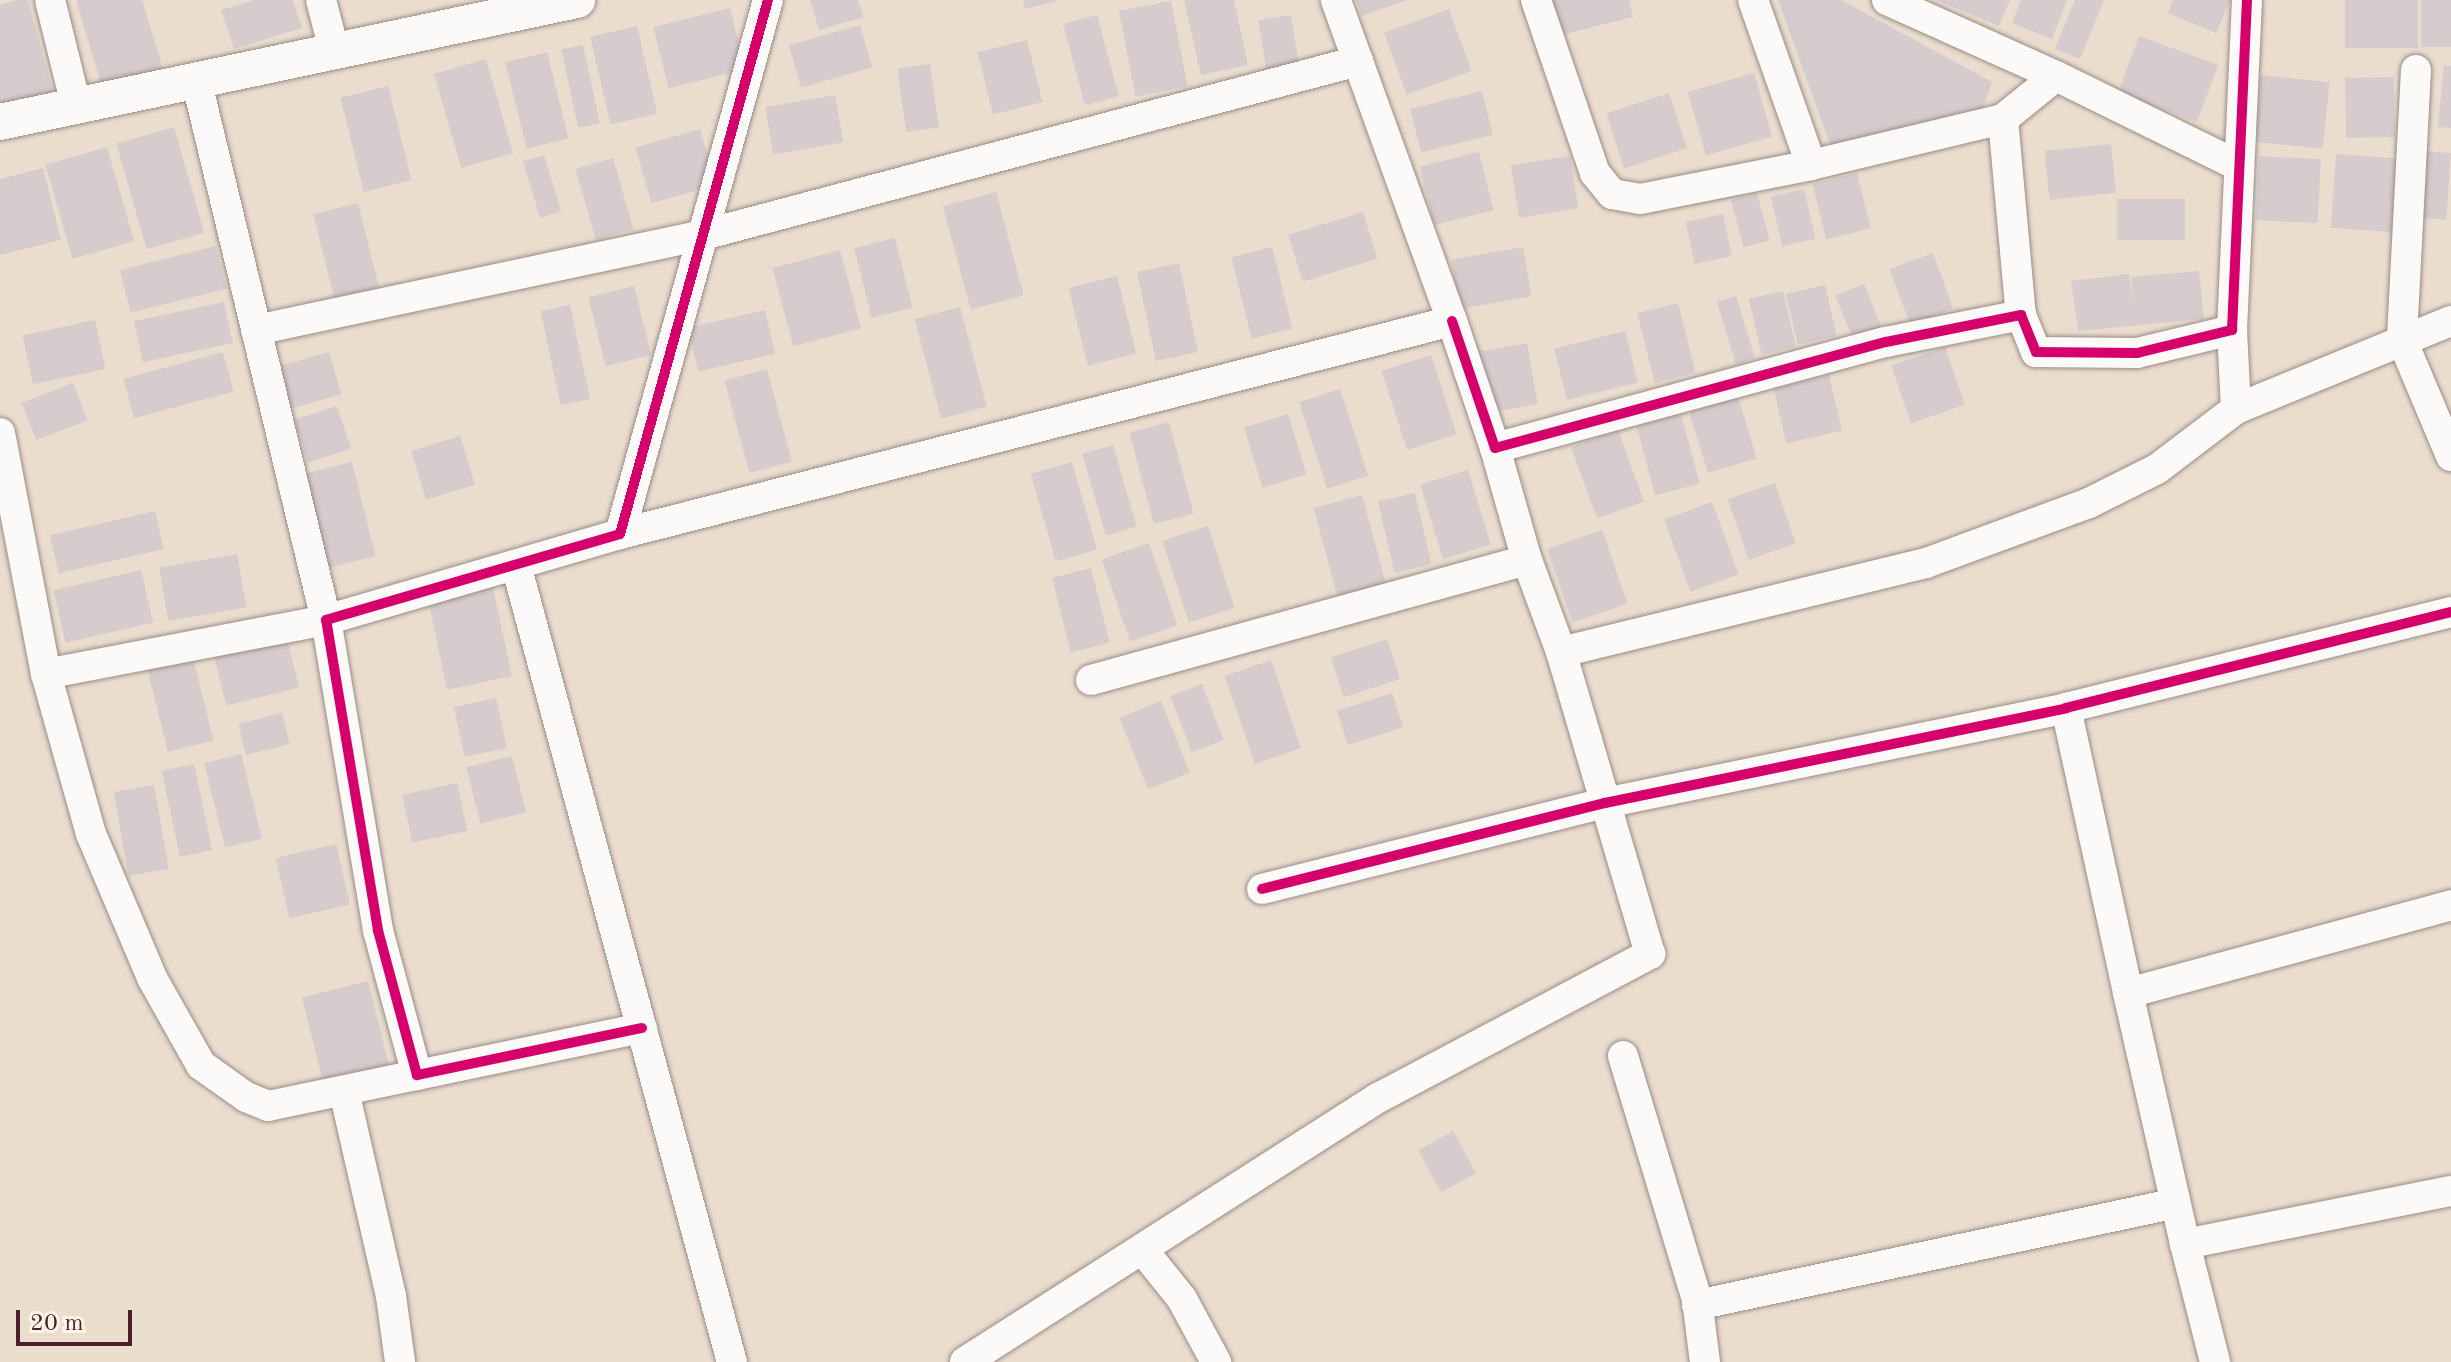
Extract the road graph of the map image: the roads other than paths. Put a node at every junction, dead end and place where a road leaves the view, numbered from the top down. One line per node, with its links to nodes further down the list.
1 (50, 0): 15 (street)
2 (321, 0): 10 (street)
3 (577, 0): 10 (street)
4 (768, 0): 20 (street)
5 (1336, 0): 11 (street)
6 (1536, 0): 18 (street)
7 (1753, 0): 18 (street)
8 (1887, 0): 13 (street)
9 (2247, 0): 19 (street)
10 (334, 50): 14 (street)
11 (1358, 61): 20 (street); 22 (street)
12 (2416, 70): 26 (street)
13 (2056, 76): 16 (street); 19 (street)
14 (196, 79): 15 (street); 24 (street)
15 (76, 105): 17 (street)
16 (2003, 119): 18 (street); 21 (street)
17 (0, 122)
18 (1811, 165)
19 (2239, 166): 25 (street)
20 (703, 235): 24 (street); 32 (street)
21 (2021, 315): 25 (street); 29 (street)
22 (1452, 321): 29 (street); 32 (street)
23 (2451, 321): 26 (street)
24 (256, 330): 36 (street)
25 (2232, 330): 27 (street)
26 (2402, 340): 27 (street); 30 (street)
27 (2236, 409): 37 (street)
28 (0, 433): 31 (street)
29 (1495, 448): 33 (street)
30 (2451, 456)
31 (9, 525): 38 (street)
32 (620, 534): 34 (street)
33 (1527, 560): 37 (street); 39 (street)
34 (516, 565): 36 (street); 45 (street)
35 (2451, 612): 40 (street)
36 (326, 620): 38 (street); 47 (street)
37 (1561, 652): 41 (street)
38 (46, 674): 48 (street)
39 (1091, 680)
40 (2066, 708): 41 (street); 44 (street)
41 (1605, 803): 42 (street); 52 (street)
42 (1262, 889)
43 (2451, 905): 44 (street)
44 (2128, 993): 50 (street)
45 (642, 1028): 47 (street); 55 (street)
46 (1623, 1056): 53 (street)
47 (417, 1075): 48 (street)
48 (344, 1091): 54 (street)
49 (2451, 1191): 51 (street)
50 (2175, 1203): 51 (street); 53 (street)
51 (2185, 1244): 59 (street)
52 (1142, 1249): 56 (street); 57 (street)
53 (1697, 1305): 58 (street)
54 (400, 1362)
55 (732, 1362)
56 (965, 1362)
57 (1216, 1362)
58 (1705, 1362)
59 (2215, 1362)

